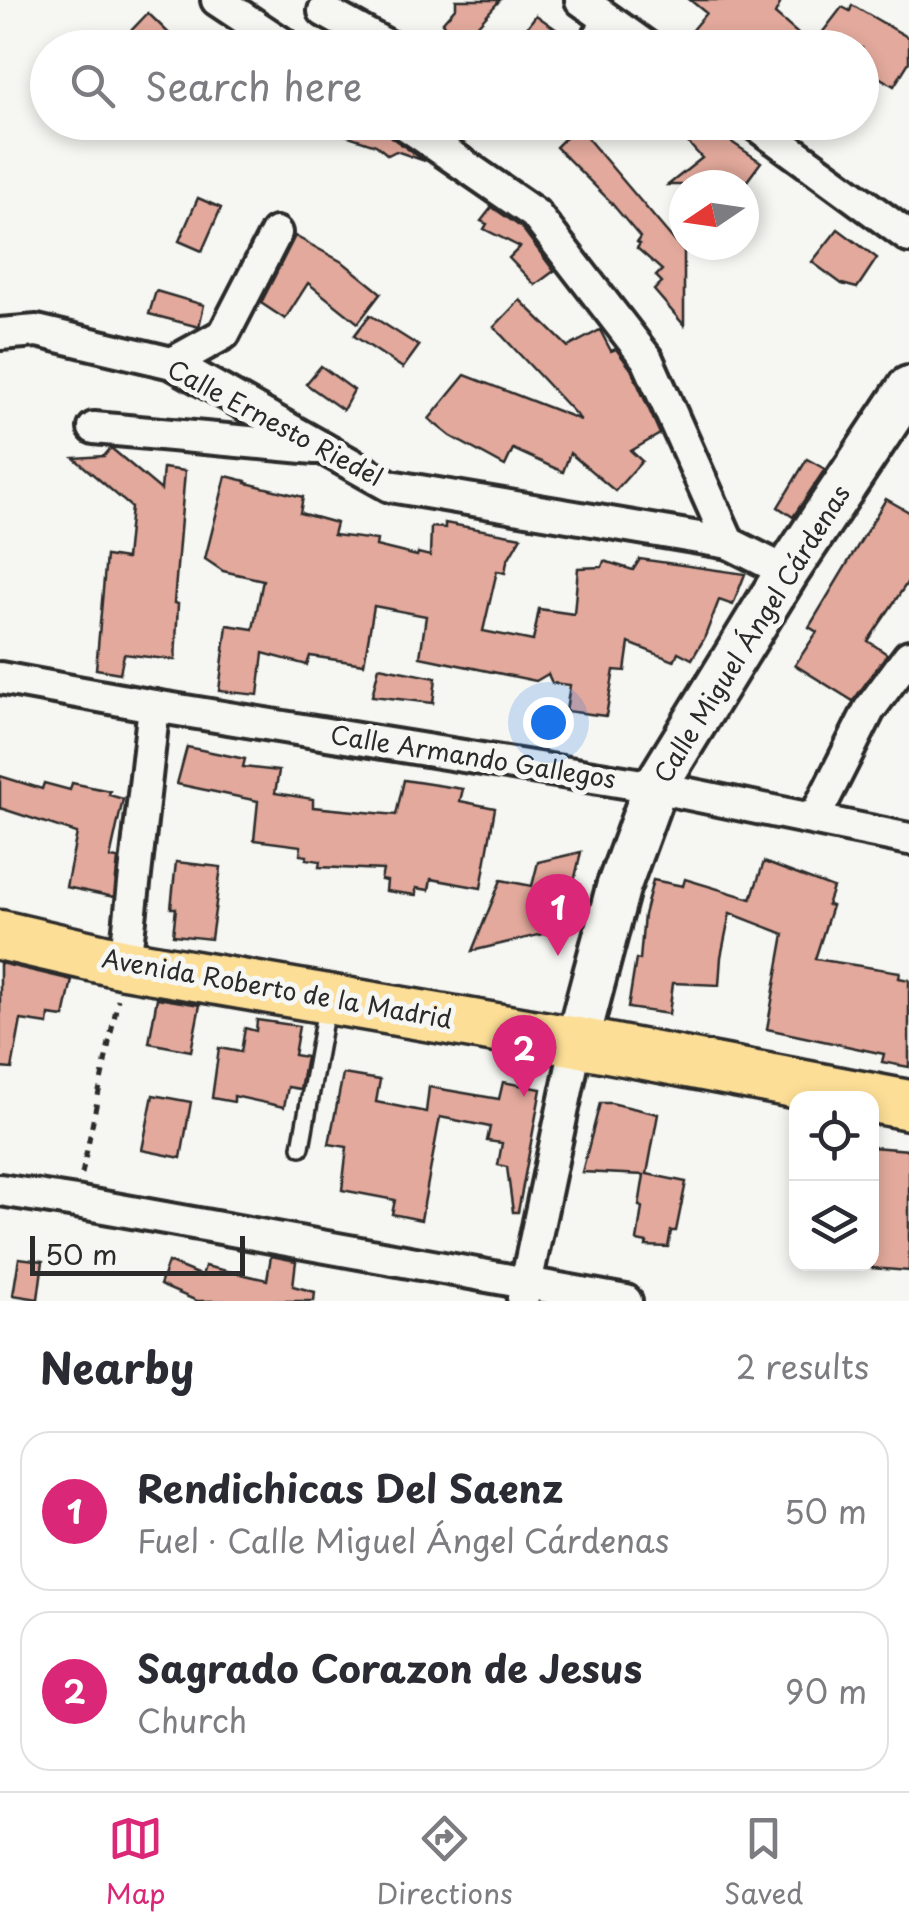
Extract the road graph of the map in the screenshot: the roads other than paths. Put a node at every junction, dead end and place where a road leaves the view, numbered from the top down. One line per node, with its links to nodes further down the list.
1 (216, 0): 5 (street)
2 (581, 0): 4 (street)
3 (324, 10): 6 (street)
4 (610, 20): 7 (street); 8 (street)
5 (262, 30)
6 (359, 30)
7 (603, 30)
8 (624, 30)
9 (428, 140): 18 (street)
10 (777, 140): 12 (street)
11 (276, 233): 14 (street)
12 (909, 236)
13 (0, 334): 14 (street, Calle Ernesto Riedel)
14 (172, 362): 17 (street, Calle Ernesto Riedel)
15 (909, 388): 19 (street, Calle Miguel Ángel Cárdenas)
16 (94, 428): 17 (street)
17 (326, 449): 18 (street, Calle Ernesto Riedel)
18 (729, 543): 19 (street, Calle Ernesto Riedel)
19 (786, 572): 23 (street, Calle Miguel Ángel Cárdenas)
20 (909, 656): 24 (street)
21 (0, 678): 22 (street, Calle Armando Gallegos)
22 (154, 706): 23 (street, Calle Armando Gallegos); 27 (street)
23 (656, 786): 24 (street, Calle Armando Gallegos); 29 (street, Calle Miguel Ángel Cárdenas)
24 (814, 819): 25 (street, Calle Armando Gallegos)
25 (909, 839)
26 (0, 935): 27 (main road, Avenida Roberto de la Madrid)
27 (125, 964): 28 (main road, Avenida Roberto de la Madrid)
28 (328, 999): 29 (main road, Avenida Roberto de la Madrid); 31 (lane)
29 (577, 1042): 30 (main road, Avenida Roberto de la Madrid); 33 (street, Calle Miguel Ángel Cárdenas)
30 (909, 1105)
31 (301, 1147)
32 (0, 1190): 33 (street)
33 (524, 1291): 34 (street)
34 (626, 1301)

